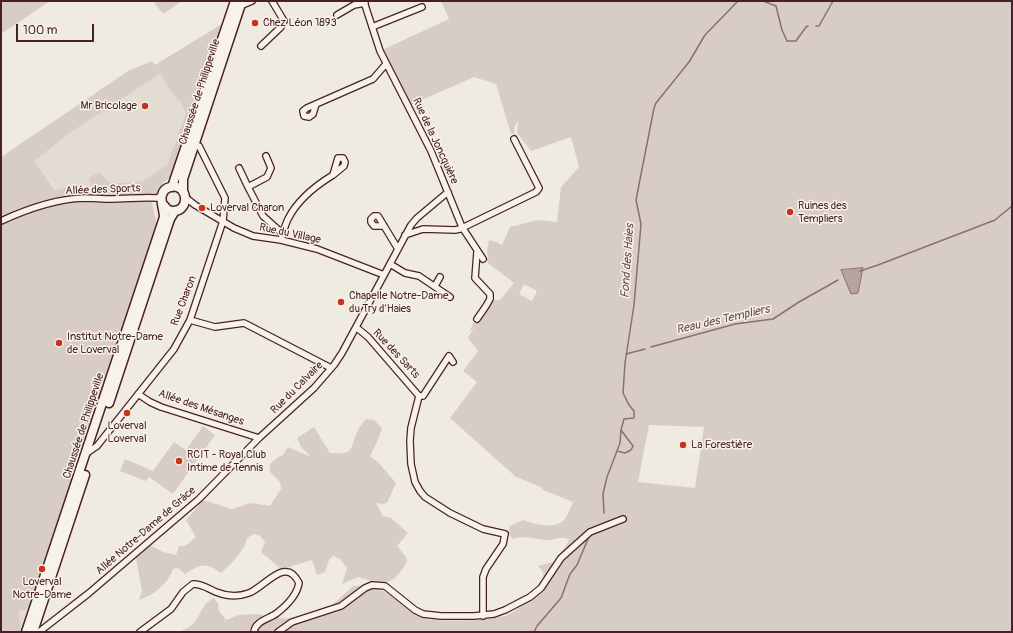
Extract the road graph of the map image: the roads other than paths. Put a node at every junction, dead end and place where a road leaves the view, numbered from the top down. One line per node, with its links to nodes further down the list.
1 (252, 1): 3 (street)
2 (272, 1): 7 (street)
3 (239, 3): 15 (main road, Chaussée de Philippeville); 18 (main road, Chaussée de Philippeville)
4 (422, 7): 6 (street)
5 (337, 15): 6 (street, Rue de la Joncquière)
6 (372, 27): 8 (street, Rue de la Joncquière)
7 (261, 46)
8 (386, 64): 9 (street); 17 (street, Rue de la Joncquière)
9 (316, 104)
10 (514, 139): 24 (street)
11 (199, 146): 22 (street, Rue Charon)
12 (266, 156): 16 (street)
13 (238, 168): 16 (street)
14 (333, 175): 25 (street)
15 (172, 187): 18 (main road); 19 (main road)
16 (248, 187): 25 (street)
17 (448, 192): 24 (street, Rue de la Joncquière); 26 (street, Rue du Calvaire)
18 (184, 198): 20 (main road); 22 (street, Rue du Village)
19 (162, 200): 20 (main road); 21 (street, Allée des Sports); 44 (main road, Chaussée de Philippeville)
20 (175, 211): 44 (main road, Chaussée de Philippeville)
21 (1, 221)
22 (222, 221): 27 (street, Rue du Village); 37 (street, Rue Charon)
23 (384, 226): 28 (street)
24 (462, 227): 26 (street); 29 (street)
25 (283, 234): 27 (street)
26 (406, 235): 28 (street, Rue du Calvaire)
27 (282, 240): 32 (street, Rue du Village)
28 (398, 249): 31 (street, Rue du Calvaire)
29 (477, 252): 30 (street); 36 (street)
30 (483, 259)
31 (390, 264): 32 (street, Rue du Calvaire); 34 (street)
32 (384, 275): 38 (street, Rue du Calvaire)
33 (440, 277): 34 (street)
34 (435, 286): 35 (street)
35 (450, 297)
36 (477, 319)
37 (190, 320): 40 (street); 41 (street, Rue Charon)
38 (356, 328): 40 (street, Rue du Calvaire); 42 (street, Rue des Sarts)
39 (453, 362): 42 (street, Rue des Sarts)
40 (331, 368): 43 (street, Rue du Calvaire)
41 (138, 394): 43 (street, Allée des Mésanges); 44 (street, Rue Charon)
42 (419, 396): 46 (street, Rue des Sarts)
43 (259, 438): 48 (street, Allée Notre-Dame de Grâce)
44 (90, 451): 47 (main road, Chaussée de Philippeville)
45 (623, 519): 46 (street)
46 (482, 616): 51 (street)
47 (29, 631)
48 (39, 632)
49 (140, 632): 50 (street)
50 (254, 632)
51 (278, 632)

